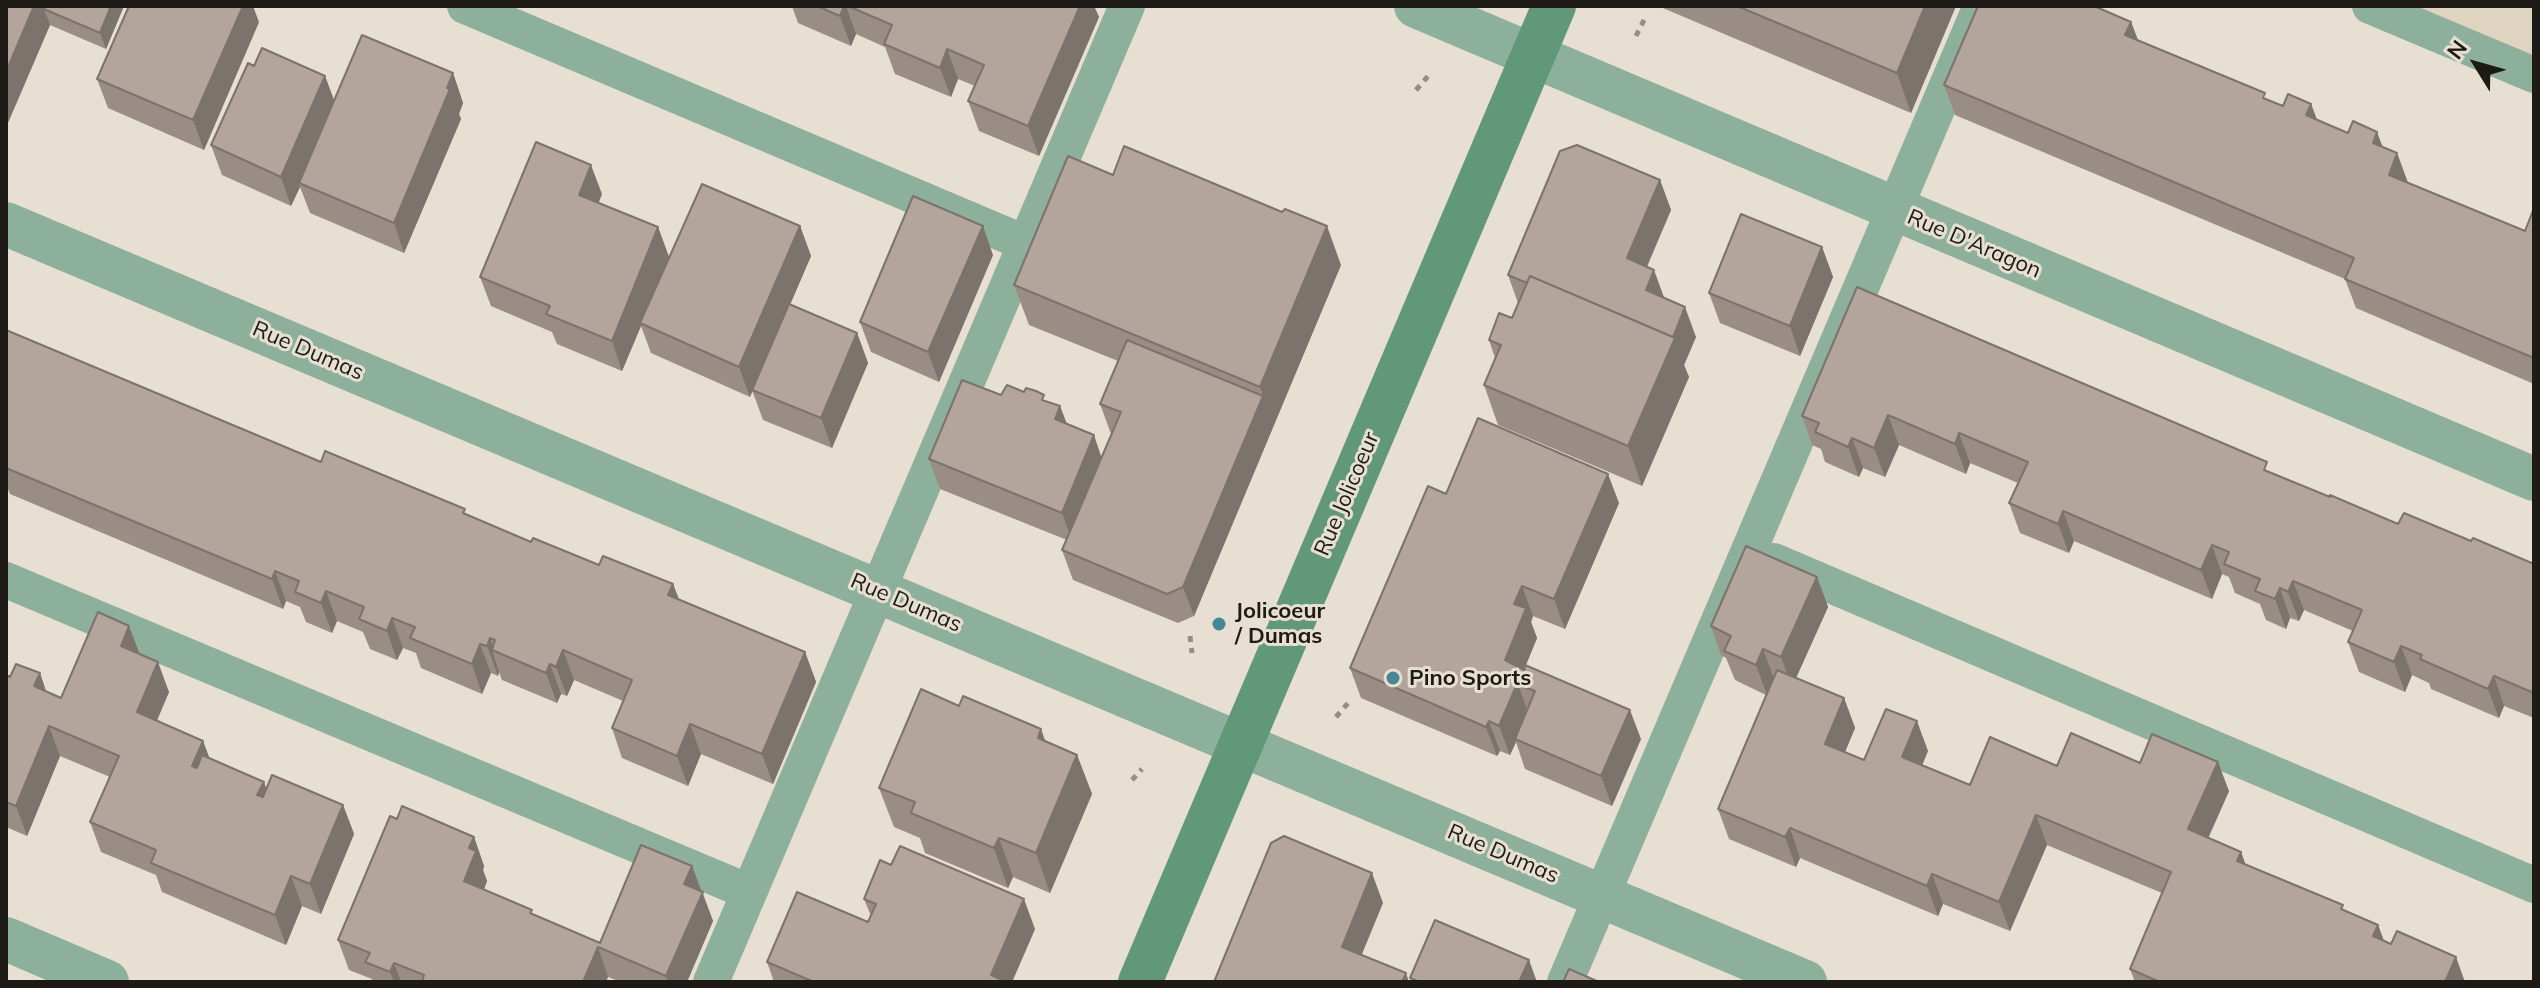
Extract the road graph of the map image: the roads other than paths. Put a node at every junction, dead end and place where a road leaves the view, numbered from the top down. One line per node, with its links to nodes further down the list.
1 (465, 6): 11 (lane)
2 (1127, 6): 11 (lane)
3 (1416, 6): 7 (street, Rue D'Aragon)
4 (1554, 6): 7 (street, Rue Jolicoeur)
5 (1981, 6): 9 (lane)
6 (2370, 6): 8 (lane)
7 (1534, 56): 9 (street, Rue D'Aragon); 16 (street, Rue Jolicoeur)
8 (2534, 75)
9 (1894, 210): 12 (street, Rue D'Aragon); 13 (lane)
10 (6, 224): 15 (street, Rue Dumas)
11 (1025, 243): 15 (lane)
12 (2534, 479)
13 (1749, 551): 17 (lane); 19 (lane)
14 (6, 580): 18 (lane)
15 (877, 591): 16 (street, Rue Dumas); 18 (lane)
16 (1241, 743): 19 (street, Rue Dumas); 23 (street, Rue Jolicoeur)
17 (2534, 885)
18 (749, 892): 22 (lane)
19 (1602, 896): 24 (lane); 25 (street, Rue Dumas)
20 (6, 939): 21 (street)
21 (107, 982)
22 (711, 982)
23 (1140, 982)
24 (1565, 982)
25 (1805, 982)

